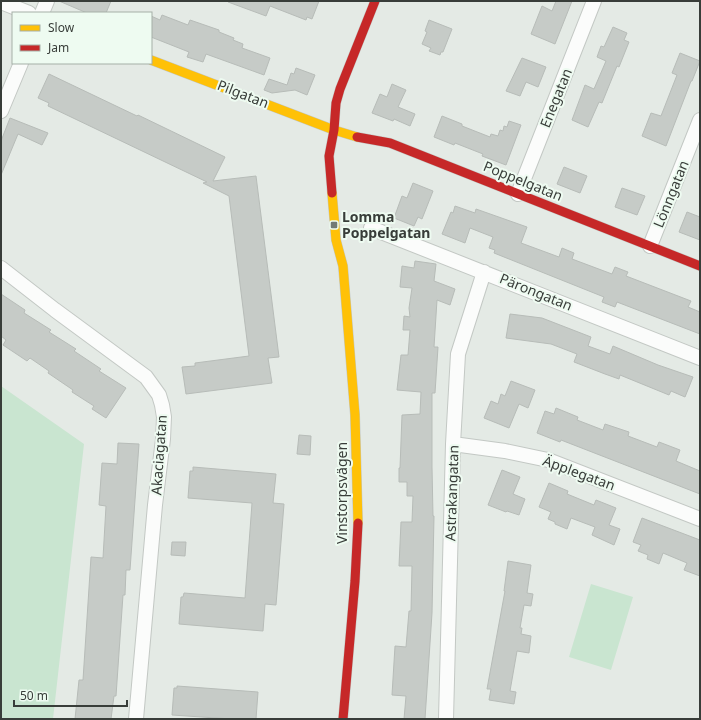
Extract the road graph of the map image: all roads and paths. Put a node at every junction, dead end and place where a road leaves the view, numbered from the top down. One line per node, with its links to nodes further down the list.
1 (47, 1): 6 (street)
2 (375, 1): 11 (street, Vinstorpsvägen)
3 (594, 1): 13 (street, Enegatan)
4 (1, 2): 5 (street)
5 (26, 12)
6 (42, 12)
7 (152, 60): 11 (street, Pilgatan)
8 (21, 64): 9 (street)
9 (1, 111)
10 (700, 120): 16 (street, Lönngatan)
11 (334, 130): 12 (street, Vinstorpsvägen); 13 (street, Poppelgatan); 17 (street, Vinstorpsvägen)
12 (339, 155)
13 (518, 194): 16 (street, Poppelgatan)
14 (372, 228): 20 (street, Pärongatan)
15 (345, 245): 17 (street, Vinstorpsvägen)
16 (650, 246): 18 (street, Poppelgatan)
17 (343, 266): 25 (street, Vinstorpsvägen)
18 (700, 266)
19 (1, 268): 24 (street, Akaciagatan)
20 (484, 272): 21 (street, Pärongatan); 22 (street, Astrakangatan)
21 (700, 358)
22 (454, 444): 23 (street, Äpplegatan); 26 (street, Astrakangatan)
23 (700, 519)
24 (136, 719)
25 (342, 719)
26 (446, 719)

